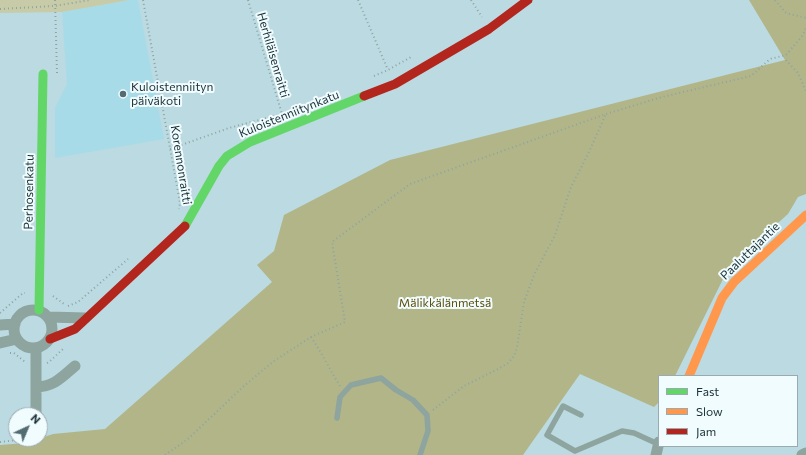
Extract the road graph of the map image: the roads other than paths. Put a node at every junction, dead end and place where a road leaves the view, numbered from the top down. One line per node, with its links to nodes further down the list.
1 (528, 0): 6 (street, Kuloistenniitynkatu)
2 (43, 74): 4 (street, Perhosenkatu)
3 (806, 215): 14 (street, Paaluttajantie)
4 (39, 310): 5 (street); 7 (street)
5 (49, 317): 6 (street); 10 (street)
6 (85, 318): 10 (street, Kuloistenniitynkatu)
7 (14, 324): 8 (street); 9 (street)
8 (0, 325)
9 (17, 339): 11 (street); 12 (street)
10 (50, 339): 12 (street)
11 (0, 343)
12 (36, 348): 15 (street)
13 (75, 366): 15 (street)
14 (689, 375)
15 (36, 387): 16 (street)
16 (36, 407)
17 (581, 415): 19 (lane)
18 (337, 418): 21 (lane)
19 (658, 447)
20 (806, 453): 22 (street)
21 (420, 455)
22 (802, 455)

